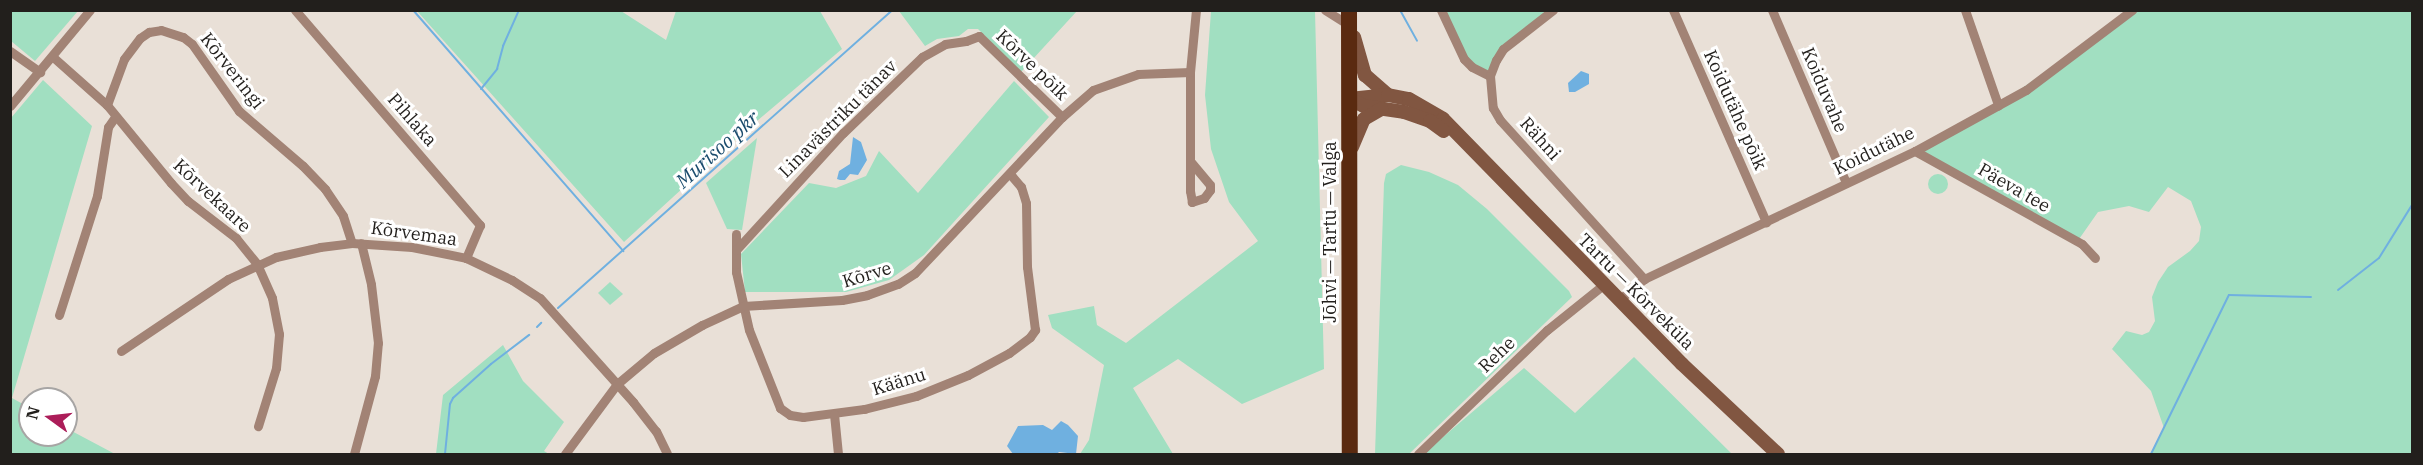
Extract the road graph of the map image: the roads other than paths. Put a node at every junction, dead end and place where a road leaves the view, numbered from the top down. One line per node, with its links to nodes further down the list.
1 (90, 10): 14 (street)
2 (295, 10): 36 (street, Pihlaka)
3 (1196, 10): 16 (street)
4 (1325, 10): 11 (street)
5 (1442, 10): 17 (street)
6 (1552, 10): 17 (street)
7 (1673, 10): 32 (street, Koidutähe põik)
8 (1772, 10): 31 (street, Koiduvahe)
9 (1965, 10): 21 (street)
10 (2132, 10): 21 (street, Koidutähe)
11 (1349, 17): 18 (main road); 19 (highway, Jõhvi — Tartu — Valga)
12 (979, 36): 25 (street, Kõrve põik); 35 (street, Linavästriku tänav)
13 (10, 51): 15 (street)
14 (52, 57): 15 (street); 20 (street, Kõrvekaare)
15 (40, 72): 22 (street)
16 (1190, 72): 25 (street, Kõrve); 29 (street)
17 (1490, 76): 39 (street, Rähni)
18 (1388, 95): 19 (main road, Tartu — Kõrveküla); 27 (main road, Tartu — Kõrveküla)
19 (1350, 99): 23 (main road, Tartu — Kõrveküla); 28 (highway, Jõhvi — Tartu — Valga)
20 (108, 105): 24 (street, Kõrvekaare); 34 (street, Kõrveringi)
21 (1998, 105): 26 (street, Koidutähe)
22 (10, 106)
23 (1381, 109): 27 (main road, Tartu — Kõrveküla); 28 (main road)
24 (115, 117): 38 (street, Kõrvekaare); 43 (street)
25 (1062, 117): 30 (street, Kõrve)
26 (1915, 151): 31 (street, Koidutähe); 37 (street, Päeva tee)
27 (1473, 152): 40 (main road, Tartu — Kõrveküla)
28 (1350, 154): 52 (highway, Jõhvi — Tartu — Valga)
29 (1190, 161): 29 (street)
30 (1011, 175): 42 (street, Kõrve); 46 (street, Käänu)
31 (1846, 183): 32 (street, Koidutähe)
32 (1766, 222): 39 (street, Koidutähe)
33 (736, 234): 35 (street, Käänu)
34 (356, 243): 36 (street, Kõrvemaa); 38 (street, Kõrvemaa); 48 (street, Kõrveringi)
35 (736, 250): 42 (street, Käänu)
36 (466, 258): 45 (street, Kõrvemaa)
37 (2095, 258)
38 (257, 264): 44 (street, Kõrvemaa); 47 (street, Kõrvekaare)
39 (1644, 279): 41 (street, Koidutähe)
40 (1603, 285): 41 (main road, Tartu — Kõrveküla); 53 (street, Rehe)
41 (1619, 300): 54 (main road, Tartu — Kõrveküla)
42 (743, 306): 45 (street, Kõrve); 46 (street, Käänu)
43 (59, 315)
44 (121, 351)
45 (616, 384): 49 (street, Kõrve); 50 (street)
46 (834, 414): 51 (street)
47 (258, 426)
48 (354, 454)
49 (565, 454)
50 (667, 454)
51 (838, 454)
52 (1350, 454)
53 (1418, 454)
54 (1778, 454)

